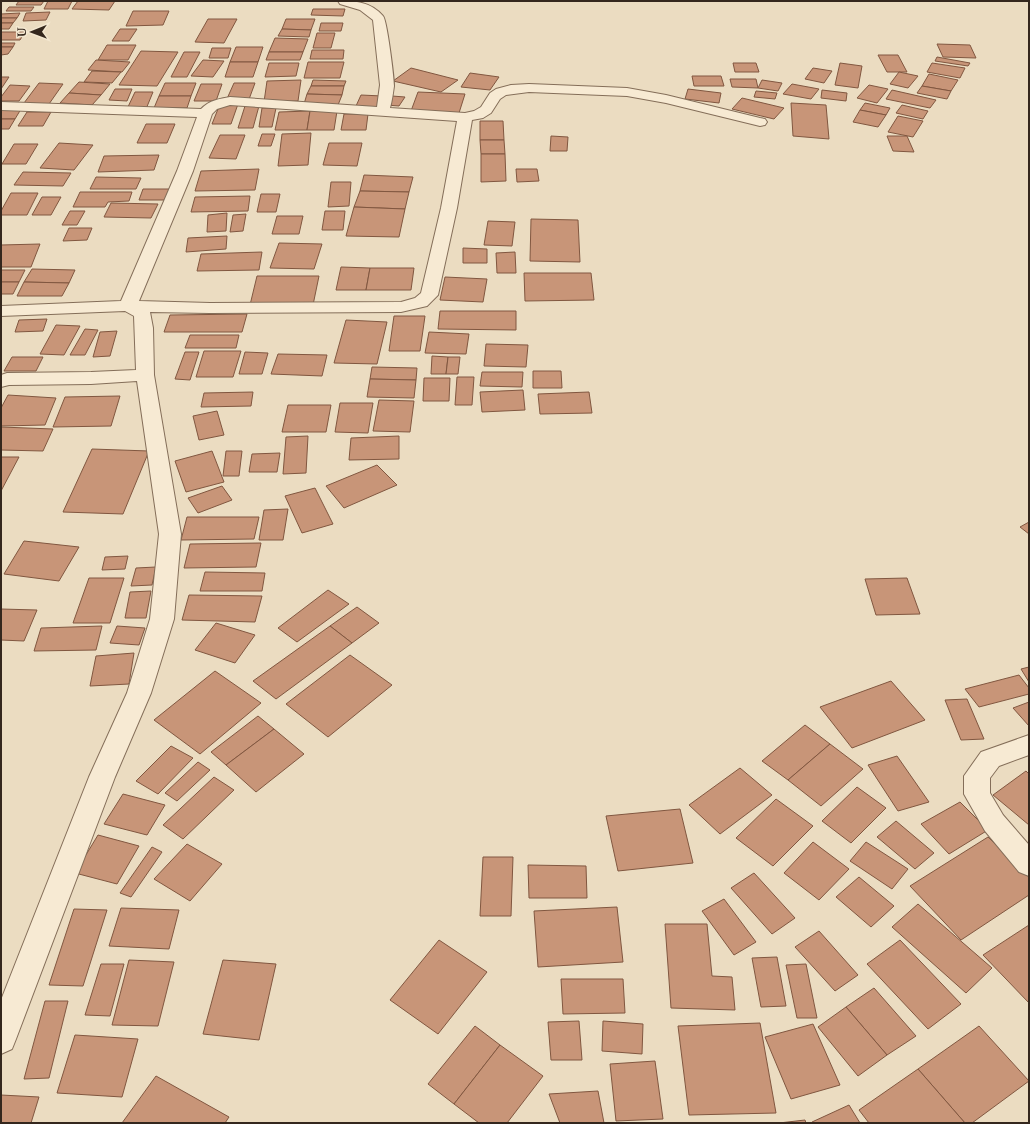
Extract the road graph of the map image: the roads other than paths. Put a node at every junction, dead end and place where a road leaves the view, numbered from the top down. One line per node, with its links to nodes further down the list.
1 (344, 1): 3 (street)
2 (1, 106): 4 (street)
3 (383, 111): 4 (street); 5 (street)
4 (205, 113): 7 (street)
5 (466, 117): 6 (street); 7 (street)
6 (760, 122)
7 (128, 306): 8 (street); 9 (street)
8 (1, 311)
9 (145, 375): 10 (street); 13 (street)
10 (1, 381)
11 (1029, 745): 12 (street)
12 (1029, 864)
13 (1, 1039)

